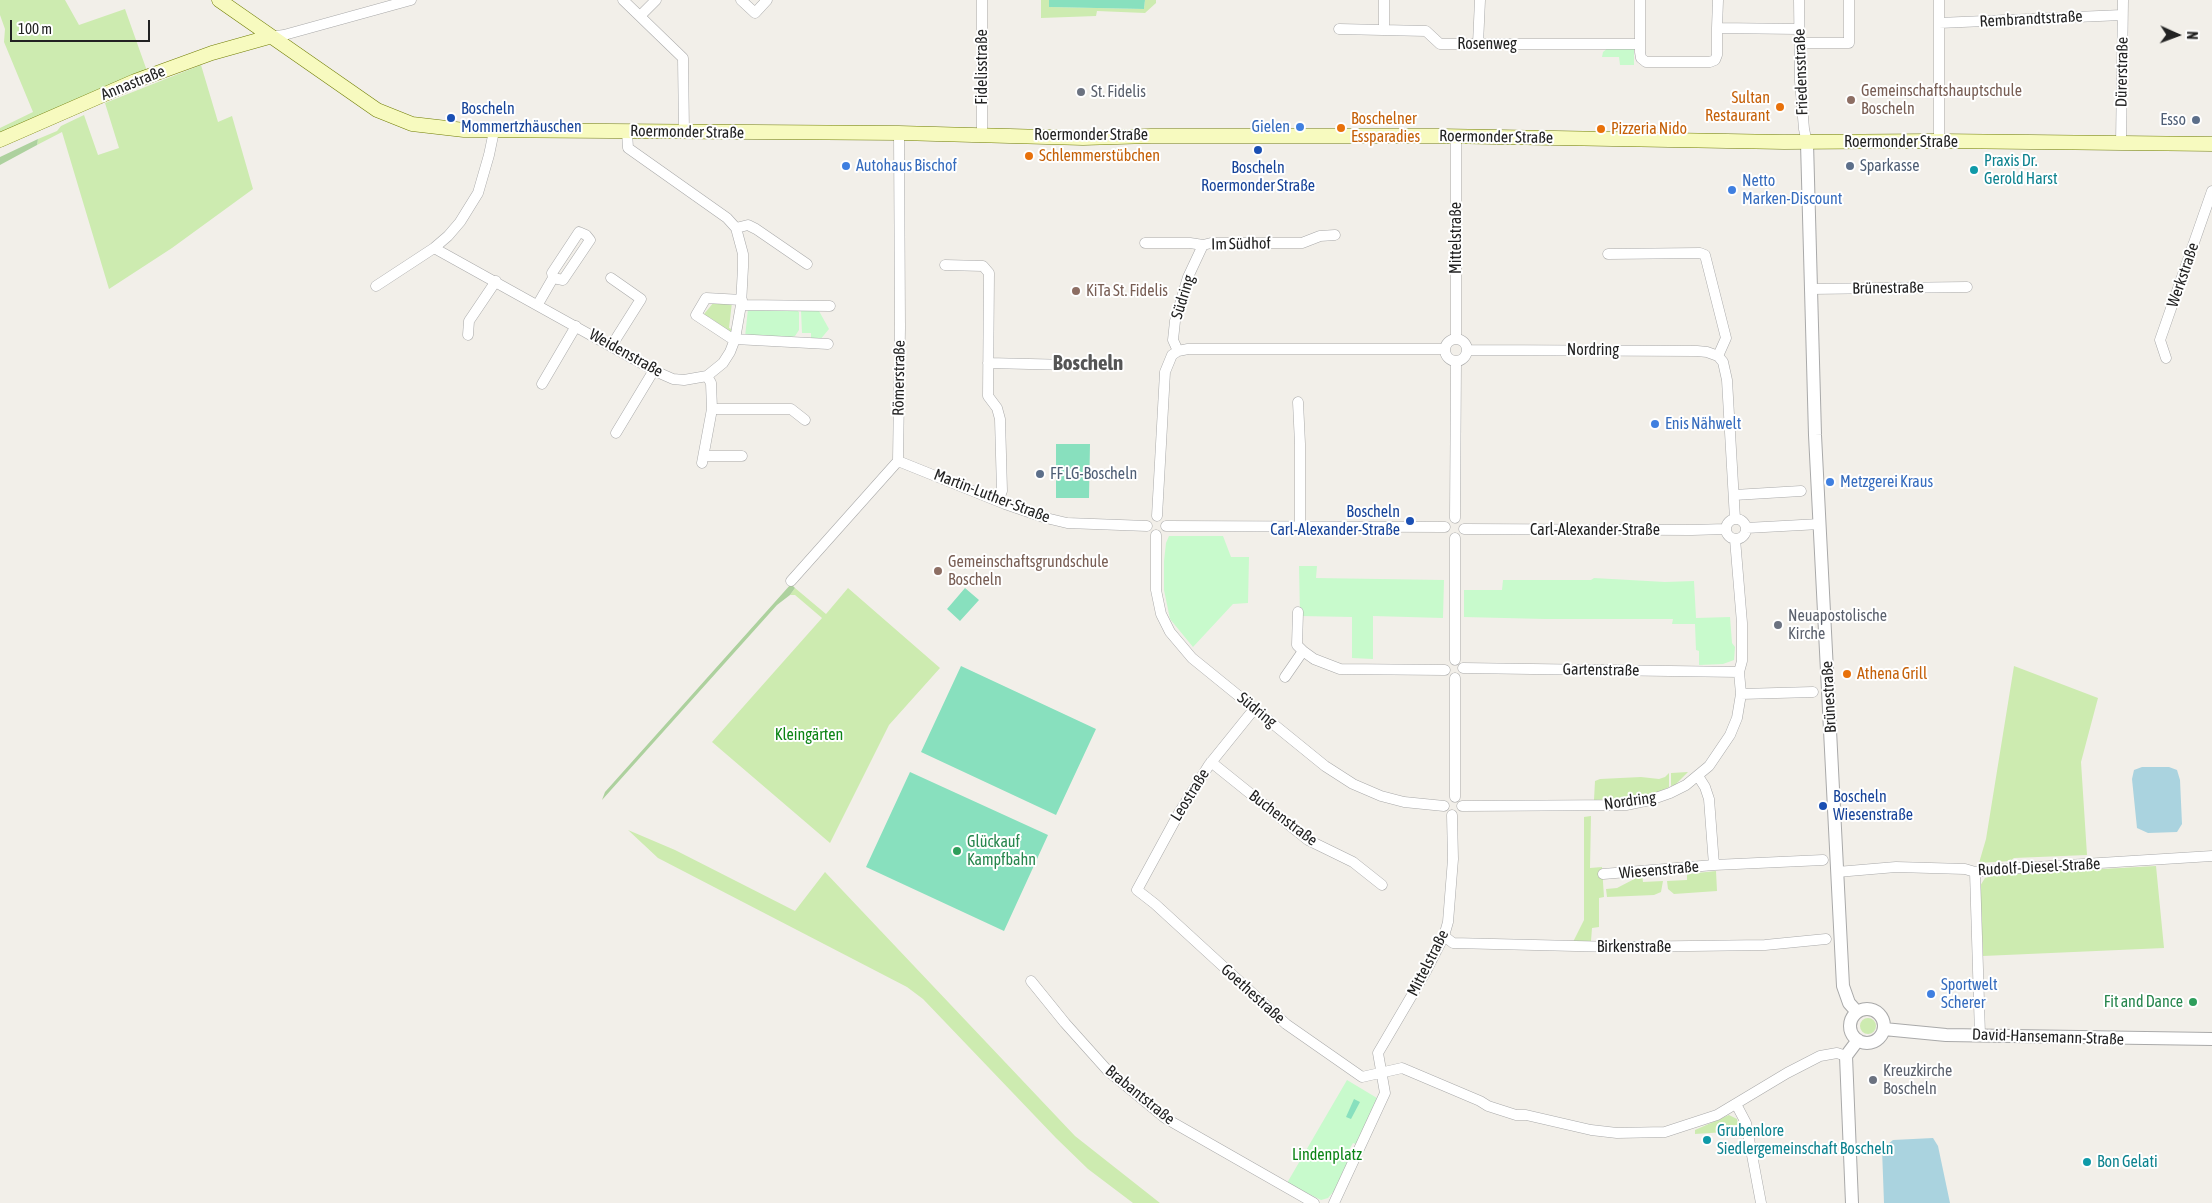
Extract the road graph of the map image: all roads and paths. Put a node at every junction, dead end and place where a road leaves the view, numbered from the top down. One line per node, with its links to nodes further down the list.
1 (219, 0): 23 (main road, Roermonder Straße)
2 (410, 0): 23 (street)
3 (623, 0): 17 (street)
4 (656, 0): 17 (street)
5 (741, 0): 6 (street)
6 (767, 0)
7 (982, 0): 31 (street, Fidelisstraße)
8 (1384, 0): 19 (street)
9 (1480, 0): 25 (street)
10 (1640, 0): 26 (street)
11 (1718, 0): 20 (street)
12 (1799, 0): 22 (street, Friedensstraße)
13 (1849, 0): 24 (street)
14 (1939, 0): 18 (street)
15 (2123, 0): 16 (street, Dürerstraße)
16 (2122, 15): 18 (street, Rembrandtstraße); 36 (street, Dürerstraße)
17 (640, 16): 29 (street)
18 (1939, 23): 34 (street)
19 (1384, 28): 21 (street, Rosenweg); 25 (street, Rosenweg)
20 (1717, 28): 22 (street); 26 (street)
21 (1339, 29)
22 (1799, 29): 24 (street, Friedensstraße)
23 (270, 36): 27 (main road, Roermonder Straße); 33 (main road, Annastraße)
24 (1800, 43): 35 (street, Friedensstraße)
25 (1478, 44): 26 (street, Rosenweg)
26 (1640, 44)
27 (494, 131): 28 (main road, Roermonder Straße); 43 (street)
28 (627, 132): 29 (main road, Roermonder Straße); 39 (street)
29 (684, 132): 30 (main road, Roermonder Straße)
30 (899, 133): 31 (main road, Roermonder Straße); 78 (street, Römerstraße)
31 (982, 134): 32 (main road, Roermonder Straße)
32 (1456, 136): 35 (main road, Roermonder Straße); 59 (street, Mittelstraße)
33 (0, 140)
34 (1939, 141): 35 (main road, Roermonder Straße); 36 (main road, Roermonder Straße)
35 (1807, 143): 52 (street, Brünestraße)
36 (2121, 144): 37 (main road, Roermonder Straße)
37 (2212, 144)
38 (2212, 191): 66 (street, Werkstraße)
39 (736, 228): 45 (street); 53 (street)
40 (1335, 235): 42 (street, Im Südhof)
41 (1145, 243): 42 (street, Im Südhof)
42 (1203, 245): 64 (street, Südring)
43 (434, 248): 49 (street, Weidenstraße); 50 (street)
44 (1608, 254): 65 (street)
45 (807, 264)
46 (945, 265): 68 (street)
47 (553, 278): 47 (street); 54 (street)
48 (611, 278): 61 (street)
49 (496, 281): 54 (street, Weidenstraße); 57 (street)
50 (376, 286)
51 (1967, 287): 52 (street, Brünestraße)
52 (1810, 289): 85 (street, Brünestraße)
53 (741, 302): 55 (street); 58 (street); 58 (street)
54 (538, 304): 56 (street, Weidenstraße)
55 (830, 306)
56 (576, 326): 61 (street, Weidenstraße); 72 (street)
57 (468, 335)
58 (735, 339): 60 (street); 71 (street)
59 (1456, 339): 62 (street); 63 (street)
60 (828, 344)
61 (612, 345): 70 (street, Weidenstraße)
62 (1445, 349): 64 (street); 67 (street)
63 (1467, 350): 65 (street, Nordring); 67 (street)
64 (1178, 351): 82 (street)
65 (1718, 356): 80 (street)
66 (2166, 358)
67 (1456, 361): 83 (street)
68 (988, 363): 69 (street); 81 (street)
69 (1071, 365)
70 (654, 370): 71 (street, Weidenstraße); 76 (street)
71 (708, 376): 74 (street)
72 (542, 384)
73 (1298, 402): 88 (street)
74 (712, 409): 75 (street); 77 (street)
75 (805, 420)
76 (616, 433)
77 (742, 456)
78 (898, 461): 81 (street, Martin-Luther-Straße); 96 (street)
79 (1801, 491): 80 (street)
80 (1734, 495): 84 (street)
81 (998, 501): 86 (street, Martin-Luther-Straße)
82 (1157, 516): 86 (street); 87 (street)
83 (1455, 518): 89 (street); 91 (street)
84 (1735, 519): 90 (street); 92 (street)
85 (1820, 524): 90 (street); 117 (street, Brünestraße)
86 (1147, 526): 93 (street)
87 (1166, 526): 88 (street); 93 (street)
88 (1300, 527): 89 (street)
89 (1445, 527): 94 (street)
90 (1746, 528): 95 (street)
91 (1464, 529): 92 (street, Carl-Alexander-Straße); 94 (street)
92 (1726, 529): 95 (street)
93 (1156, 535): 107 (street, Südring)
94 (1455, 538): 99 (street)
95 (1735, 539): 102 (street, Nordring)
96 (791, 581)
97 (1298, 612): 98 (street)
98 (1303, 651): 101 (street); 103 (street)
99 (1455, 660): 100 (street); 101 (street)
100 (1463, 668): 102 (street, Gartenstraße); 104 (street)
101 (1444, 670): 104 (street)
102 (1739, 672): 106 (street, Nordring)
103 (1285, 678)
104 (1455, 678): 110 (street)
105 (1813, 692): 106 (street)
106 (1741, 694): 109 (street, Nordring)
107 (1255, 708): 108 (street, Leostraße); 111 (street, Südring)
108 (1212, 762): 120 (street, Buchenstraße); 121 (street, Leostraße)
109 (1698, 776): 112 (street, Nordring); 116 (street, Wiesenstraße)
110 (1455, 797): 111 (street); 112 (street)
111 (1444, 806): 113 (street)
112 (1462, 806): 113 (street)
113 (1452, 815): 122 (street, Mittelstraße)
114 (2212, 856): 118 (street, Rudolf-Diesel-Straße)
115 (1823, 860): 116 (street, Wiesenstraße)
116 (1714, 865): 119 (street, Wiesenstraße)
117 (1837, 872): 118 (street, Rudolf-Diesel-Straße); 125 (street, Brünestraße)
118 (1975, 872): 127 (street)
119 (1604, 874)
120 (1382, 885)
121 (1137, 890): 131 (street, Goethestraße)
122 (1444, 936): 123 (street, Birkenstraße); 131 (street, Mittelstraße)
123 (1826, 939)
124 (1031, 981): 134 (street, Brabantstraße)
125 (1857, 1012): 126 (street); 129 (street)
126 (1884, 1030): 127 (street, David-Hansemann-Straße); 129 (street)
127 (1980, 1035): 128 (street, David-Hansemann-Straße)
128 (2212, 1039)
129 (1858, 1040): 130 (street)
130 (1846, 1056): 132 (street, Goethestraße); 136 (street)
131 (1381, 1073): 132 (street, Goethestraße); 133 (street)
132 (1736, 1104): 135 (street)
133 (1336, 1202)
134 (1314, 1203)
135 (1761, 1203)
136 (1852, 1203)

